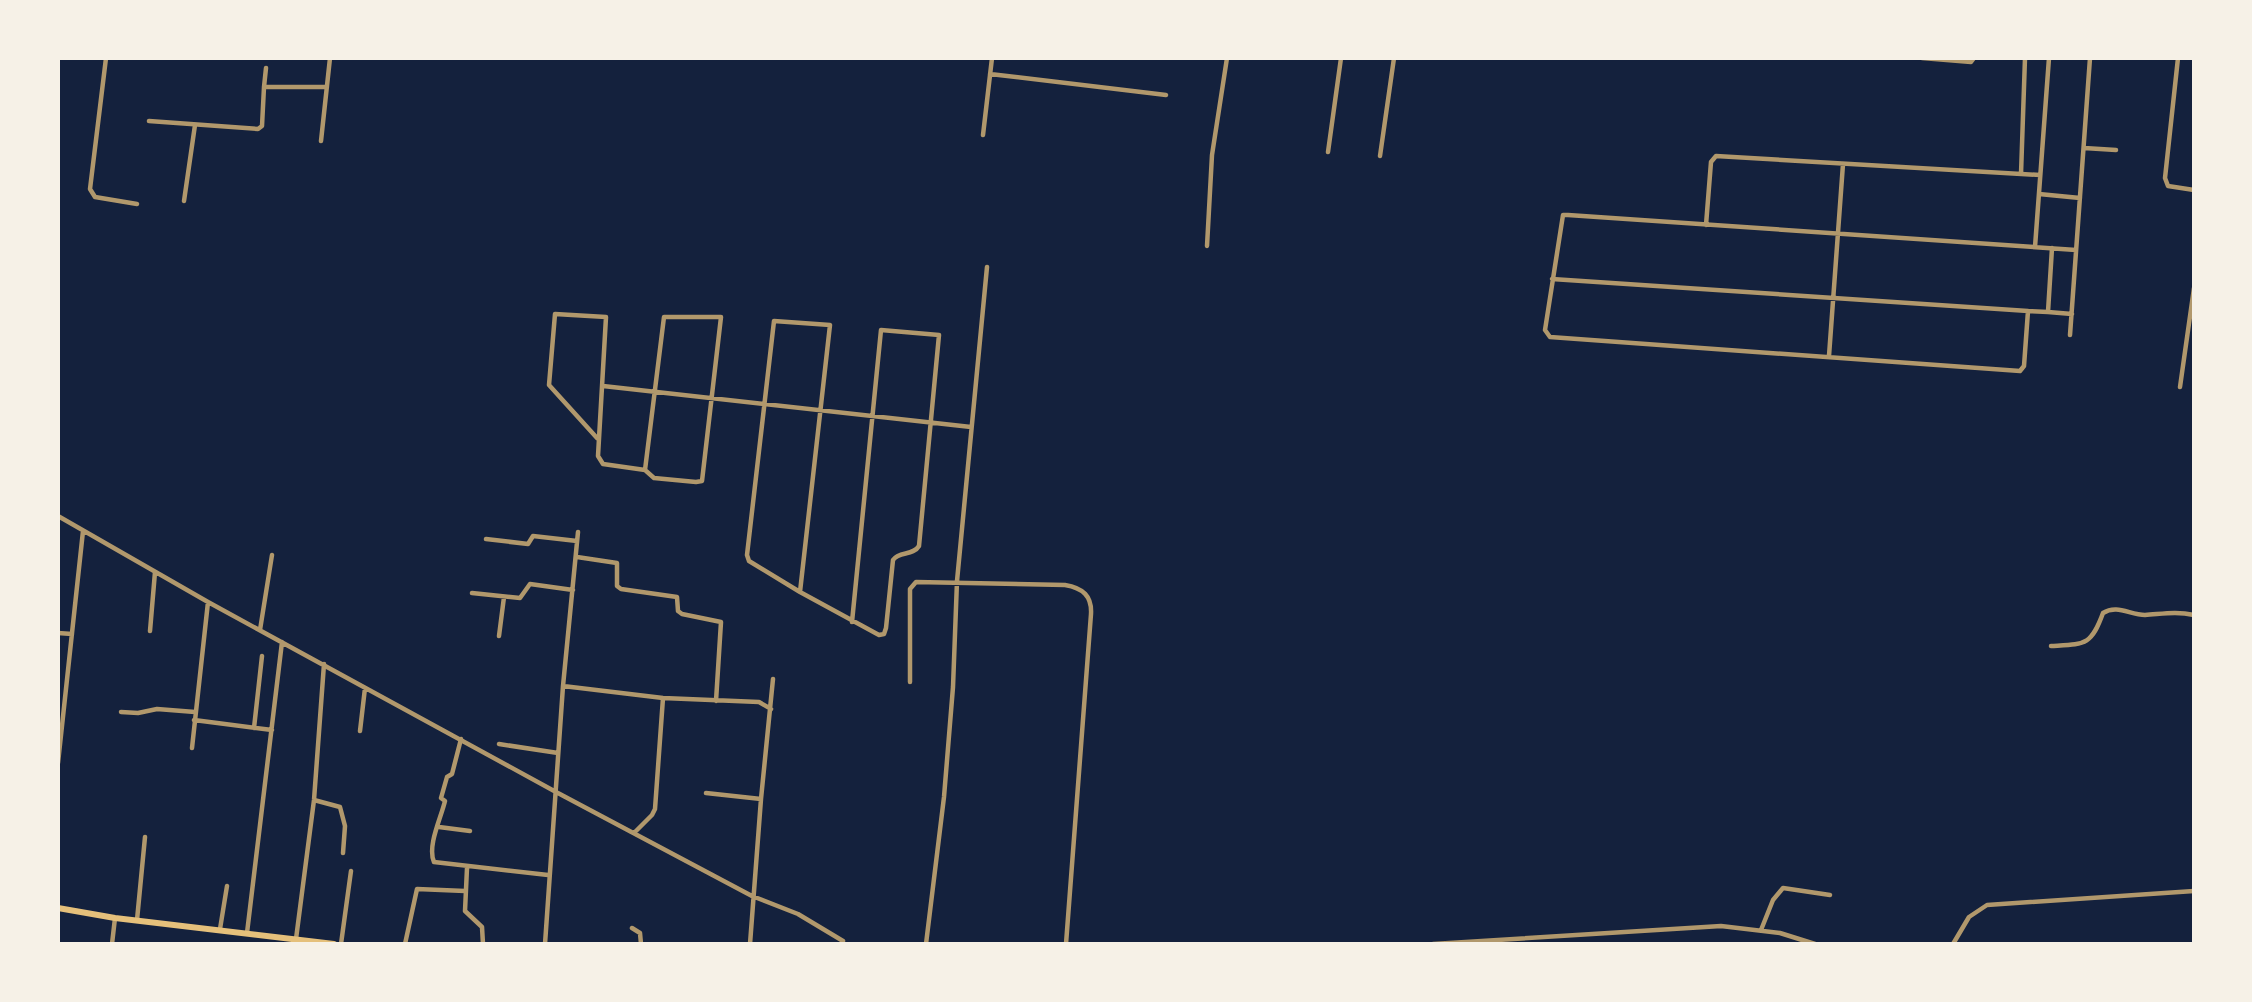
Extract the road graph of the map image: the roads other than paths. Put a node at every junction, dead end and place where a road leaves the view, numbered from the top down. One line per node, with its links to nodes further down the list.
1 (106, 58): 33 (street)
2 (330, 58): 16 (street)
3 (992, 58): 14 (street)
4 (1227, 58): 36 (street)
5 (1341, 58): 24 (street)
6 (1394, 58): 25 (street)
7 (1922, 58): 8 (street)
8 (1974, 58)
9 (2025, 58): 27 (street)
10 (2049, 58): 28 (street)
11 (2090, 58): 22 (street)
12 (2178, 58): 29 (street)
13 (266, 68): 15 (street)
14 (990, 74): 17 (street); 20 (street)
15 (264, 87): 16 (street); 19 (street)
16 (327, 87): 21 (street)
17 (1166, 95)
18 (148, 121): 19 (street)
19 (195, 124): 32 (street)
20 (983, 135)
21 (321, 141)
22 (2084, 148): 23 (street); 31 (street)
23 (2116, 150)
24 (1328, 153)
25 (1380, 156)
26 (1843, 164): 27 (street); 34 (street); 35 (street)
27 (2021, 174): 28 (street)
28 (2040, 176): 30 (street)
29 (2193, 190)
30 (2039, 194): 31 (street); 37 (street)
31 (2080, 198): 39 (street)
32 (184, 201)
33 (137, 204)
34 (1706, 225): 35 (street); 41 (street)
35 (1837, 234): 37 (street); 43 (street)
36 (1207, 246)
37 (2035, 247): 38 (street)
38 (2052, 248): 39 (street); 45 (street)
39 (2076, 250): 46 (street)
40 (987, 267): 57 (street)
41 (1552, 279): 43 (street); 48 (street)
42 (2193, 288): 50 (street)
43 (1832, 296): 44 (street); 48 (street)
44 (2028, 310): 45 (street); 48 (street)
45 (2048, 312): 46 (street)
46 (2072, 314): 47 (street)
47 (2070, 335)
48 (1829, 356)
49 (603, 386): 51 (street); 58 (street); 58 (street)
50 (2180, 387)
51 (654, 391): 52 (street); 52 (street); 59 (street)
52 (711, 398): 53 (street); 59 (street)
53 (766, 405): 54 (street); 54 (street); 70 (street)
54 (821, 411): 55 (street); 70 (street)
55 (874, 415): 56 (street); 56 (street); 75 (street)
56 (933, 422): 57 (street); 75 (street)
57 (970, 427): 68 (street)
58 (597, 438): 59 (street)
59 (645, 470)
60 (58, 516): 61 (street)
61 (83, 531): 67 (street); 79 (street)
62 (578, 532): 64 (street)
63 (486, 539): 64 (street)
64 (578, 541): 66 (street)
65 (272, 555): 76 (street)
66 (577, 556): 69 (street); 90 (street)
67 (155, 572): 73 (street); 77 (street)
68 (957, 581): 86 (street); 138 (street); 139 (street)
69 (573, 590): 72 (street); 87 (street)
70 (800, 592): 75 (street)
71 (472, 593): 72 (street)
72 (504, 597): 80 (street)
73 (208, 602): 76 (street); 94 (street)
74 (2193, 615): 82 (street)
75 (852, 622)
76 (260, 630): 81 (street)
77 (150, 632)
78 (58, 633): 79 (street)
79 (72, 634): 91 (street)
80 (499, 636)
81 (282, 642): 84 (street); 97 (street)
82 (2051, 646)
83 (262, 656): 96 (street)
84 (324, 664): 88 (street); 107 (street)
85 (773, 679): 92 (street)
86 (910, 682)
87 (564, 686): 89 (street); 102 (street)
88 (365, 688): 98 (street); 99 (street)
89 (663, 698): 90 (street); 110 (street)
90 (716, 701): 92 (street)
91 (61, 709): 103 (street)
92 (771, 709): 106 (street)
93 (122, 712): 94 (street)
94 (195, 712): 95 (street)
95 (194, 720): 96 (street); 101 (street)
96 (254, 728): 97 (street)
97 (272, 730): 127 (street)
98 (360, 731)
99 (461, 740): 104 (street); 108 (street)
100 (499, 744): 102 (street)
101 (192, 748)
102 (558, 753): 104 (street)
103 (58, 763)
104 (556, 792): 110 (street); 115 (street)
105 (706, 793): 106 (street)
106 (761, 799): 120 (street)
107 (314, 800): 112 (street); 128 (street)
108 (439, 827): 109 (street); 113 (street)
109 (470, 831)
110 (634, 833): 120 (street)
111 (145, 837): 123 (street)
112 (343, 853)
113 (467, 868): 115 (street); 117 (street)
114 (351, 871): 132 (street)
115 (548, 875): 135 (street)
116 (227, 886): 124 (street)
117 (465, 891): 133 (street); 134 (street)
118 (2193, 891): 142 (street)
119 (1830, 895): 126 (street)
120 (752, 896): 129 (street); 137 (street)
121 (58, 908): 122 (main road)
122 (115, 918): 123 (main road); 130 (street)
123 (137, 920): 124 (main road)
124 (220, 928): 127 (main road)
125 (632, 928): 136 (street)
126 (1761, 930): 140 (street); 141 (street)
127 (247, 933): 128 (main road)
128 (296, 939): 131 (main road)
129 (843, 941)
130 (112, 944)
131 (334, 944)
132 (341, 944)
133 (405, 944)
134 (483, 944)
135 (545, 944)
136 (641, 944)
137 (750, 944)
138 (926, 944)
139 (1066, 944)
140 (1433, 944)
141 (1815, 944)
142 (1953, 944)

